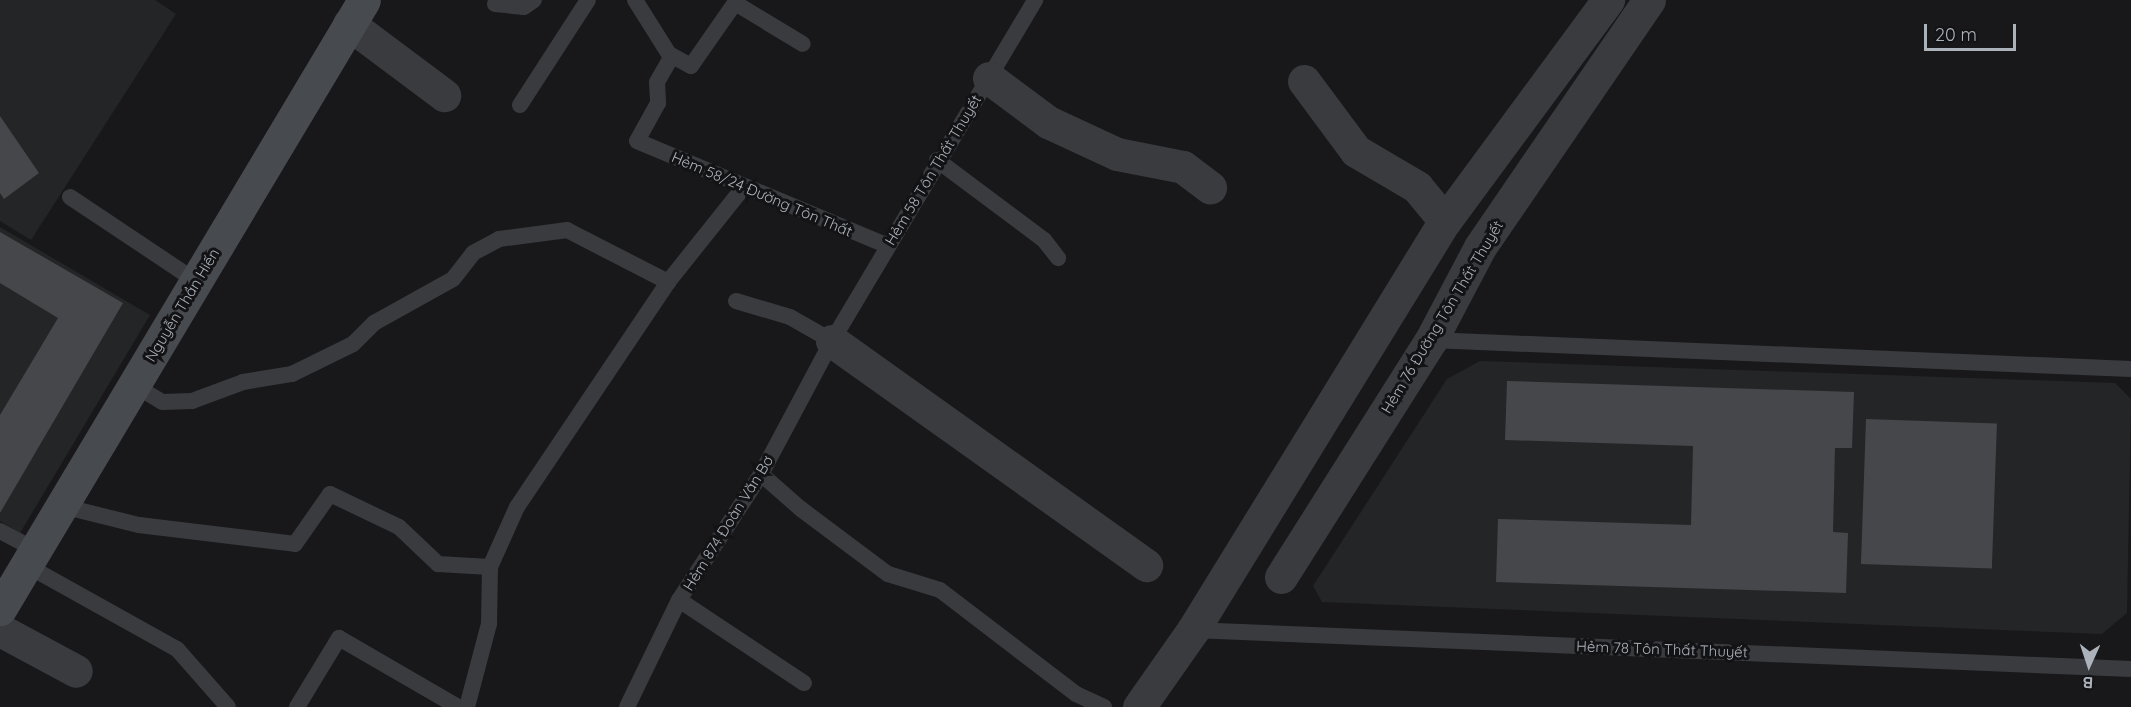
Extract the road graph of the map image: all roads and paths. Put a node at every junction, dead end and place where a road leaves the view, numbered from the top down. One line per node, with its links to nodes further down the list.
1 (534, 0): 8 (lane)
2 (588, 0): 15 (lane)
3 (635, 0): 11 (lane)
4 (1035, 0): 12 (lane, Hẻm 58 Tôn Thất Thuyết)
5 (1608, 0): 20 (street)
6 (1649, 0): 26 (street, Hẻm 76 Đường Tôn Thất Thuyết)
7 (736, 2): 10 (lane); 11 (lane)
8 (495, 4)
9 (357, 12): 14 (street); 23 (street, Nguyễn Thần Hiến)
10 (803, 44)
11 (672, 56): 18 (lane, Hẻm 58/24 Đường Tôn Thất)
12 (989, 78): 16 (lane, Hẻm 58 Tôn Thất Thuyết); 17 (street)
13 (1304, 81): 20 (street)
14 (444, 95)
15 (520, 105)
16 (937, 160): 21 (lane, Hẻm 58 Tôn Thất Thuyết); 22 (lane)
17 (1210, 187)
18 (743, 188): 21 (lane, Hẻm 58/24 Đường Tôn Thất); 24 (lane)
19 (70, 197): 23 (lane)
20 (1444, 221): 40 (street)
21 (888, 246): 27 (lane, Hẻm 58 Tôn Thất Thuyết)
22 (1058, 258)
23 (196, 281): 29 (street, Nguyễn Thần Hiến)
24 (669, 282): 29 (lane); 35 (lane)
25 (736, 302): 27 (lane)
26 (1431, 340): 28 (lane); 36 (street, Hẻm 76 Đường Tôn Thất Thuyết)
27 (832, 342): 30 (lane, Hẻm 874 Đoàn Văn Bơ); 34 (street)
28 (2131, 369)
29 (134, 385): 31 (street, Nguyễn Thần Hiến)
30 (761, 474): 37 (lane, Hẻm 874 Đoàn Văn Bơ); 49 (lane)
31 (62, 506): 33 (street, Nguyễn Thần Hiến); 35 (lane)
32 (0, 531): 33 (lane)
33 (31, 558): 38 (street, Nguyễn Thần Hiến); 44 (lane)
34 (1146, 565)
35 (490, 567): 47 (lane)
36 (1281, 577)
37 (679, 600): 43 (lane); 48 (lane, Hẻm 874 Đoàn Văn Bơ)
38 (0, 609)
39 (0, 630): 42 (street)
40 (1193, 630): 41 (lane, Hẻm 78 Tôn Thất Thuyết); 50 (street)
41 (2131, 669)
42 (76, 671)
43 (804, 683)
44 (228, 707)
45 (297, 707): 46 (lane)
46 (458, 707)
47 (467, 707)
48 (627, 707)
49 (1104, 707)
50 (1139, 707)

